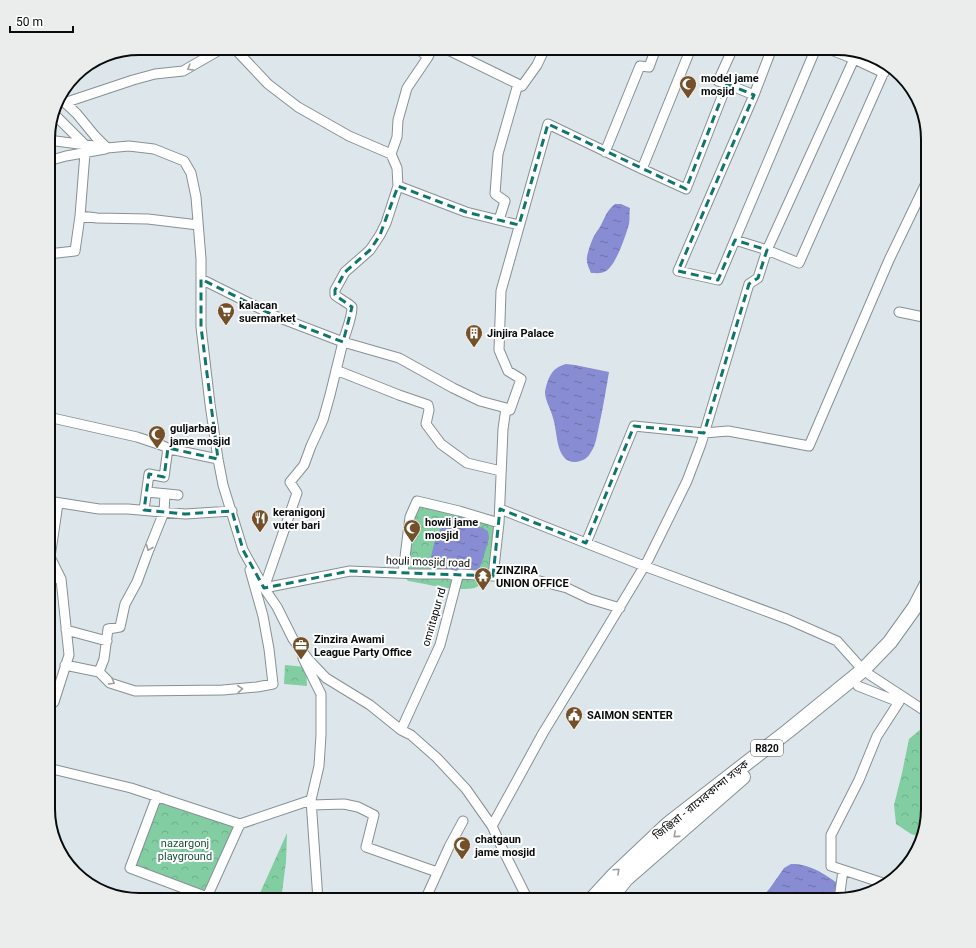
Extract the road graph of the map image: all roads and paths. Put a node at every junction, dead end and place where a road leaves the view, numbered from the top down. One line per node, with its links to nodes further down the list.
1 (210, 55): 19 (street, one-way to 19)
2 (241, 55): 26 (street)
3 (426, 55): 12 (street)
4 (458, 55): 16 (street)
5 (542, 55): 16 (street)
6 (653, 55): 25 (street)
7 (688, 55): 28 (street)
8 (730, 55): 17 (street)
9 (769, 55): 18 (street)
10 (813, 55): 35 (street)
11 (845, 55): 13 (street)
12 (428, 57): 26 (street)
13 (854, 59): 14 (street); 36 (street)
14 (882, 68)
15 (885, 69): 36 (street)
16 (518, 84): 32 (street)
17 (727, 84): 18 (street); 28 (street)
18 (754, 95): 35 (street)
19 (66, 99)
20 (64, 102): 23 (street)
21 (58, 118): 24 (street)
22 (55, 142): 24 (street)
23 (107, 148): 24 (street); 33 (street)
24 (85, 149): 27 (street); 31 (street)
25 (605, 152): 28 (street); 34 (street)
26 (391, 154): 29 (street)
27 (55, 159)
28 (642, 169)
29 (398, 186): 32 (street); 41 (street)
30 (921, 194): 45 (street)
31 (80, 216): 33 (street); 37 (street)
32 (499, 220): 34 (street)
33 (198, 225): 38 (street)
34 (519, 225): 43 (street)
35 (735, 240): 36 (street)
36 (767, 250): 45 (street)
37 (55, 253)
38 (201, 279): 41 (street); 47 (street)
39 (899, 312): 40 (street)
40 (921, 317)
41 (343, 342): 42 (street); 43 (street)
42 (336, 370): 48 (street); 69 (street)
43 (506, 408): 48 (street)
44 (55, 419): 46 (street)
45 (704, 433): 60 (street); 63 (street)
46 (168, 448): 47 (street); 49 (street)
47 (218, 458): 56 (street)
48 (501, 471): 54 (street)
49 (147, 492): 50 (street); 55 (street)
50 (165, 494): 51 (street); 57 (street)
51 (178, 495)
52 (55, 502): 53 (street)
53 (58, 503): 55 (street); 58 (street)
54 (500, 509): 59 (street); 60 (street)
55 (144, 510): 57 (street)
56 (232, 511): 57 (street); 61 (street)
57 (164, 512): 75 (street, one-way to 75)
58 (55, 523)
59 (499, 523): 64 (street); 66 (street)
60 (586, 543): 63 (street)
61 (244, 550): 69 (street); 77 (street, one-way to 61)
62 (55, 566): 68 (street)
63 (644, 566): 71 (street); 78 (street)
64 (403, 573): 65 (street, houli mosjid road); 69 (street, houli mosjid road)
65 (458, 576): 66 (street, houli mosjid road); 83 (street, omritapur rd)
66 (493, 576): 71 (street, houli mosjid road)
67 (55, 578): 68 (street)
68 (62, 579): 73 (street)
69 (264, 588): 74 (street)
70 (921, 595): 78 (main road, জিঞ্জিরা - রামেরকান্দা সড়ক / R820)
71 (620, 608): 89 (street)
72 (921, 612): 78 (main road, জিঞ্জিরা - রামেরকান্দা সড়ক / R820)
73 (66, 630): 75 (street); 76 (street)
74 (293, 638): 83 (street); 86 (street)
75 (107, 641): 77 (street)
76 (66, 665): 77 (street); 80 (street)
77 (99, 672)
78 (867, 673): 79 (main road, জিঞ্জিরা - রামেরকান্দা সড়ক / R820); 81 (main road, জিঞ্জিরা - রামেরকান্দা সড়ক / R820); 82 (street)
79 (858, 686): 81 (main road, জিঞ্জিরা - রামেরকান্দা সড়ক / R820); 90 (street)
80 (55, 699)
81 (824, 708): 98 (main road, জিঞ্জিরা - রামেরকান্দা সড়ক / R820, one-way to 81); 99 (main road, জিঞ্জিরা - রামেরকান্দা সড়ক / R820, one-way to 99)
82 (921, 708)
83 (401, 730): 89 (street)
84 (55, 770): 85 (street)
85 (157, 796): 88 (street); 93 (street)
86 (312, 803): 88 (street); 91 (street); 95 (street)
87 (463, 821): 91 (street)
88 (240, 824): 94 (street)
89 (492, 826): 97 (street)
90 (843, 870): 92 (street); 100 (street)
91 (437, 872): 96 (street)
92 (879, 882)
93 (192, 893)
94 (210, 893)
95 (318, 893)
96 (427, 893)
97 (524, 893)
98 (597, 893)
99 (615, 893)
100 (840, 893)

